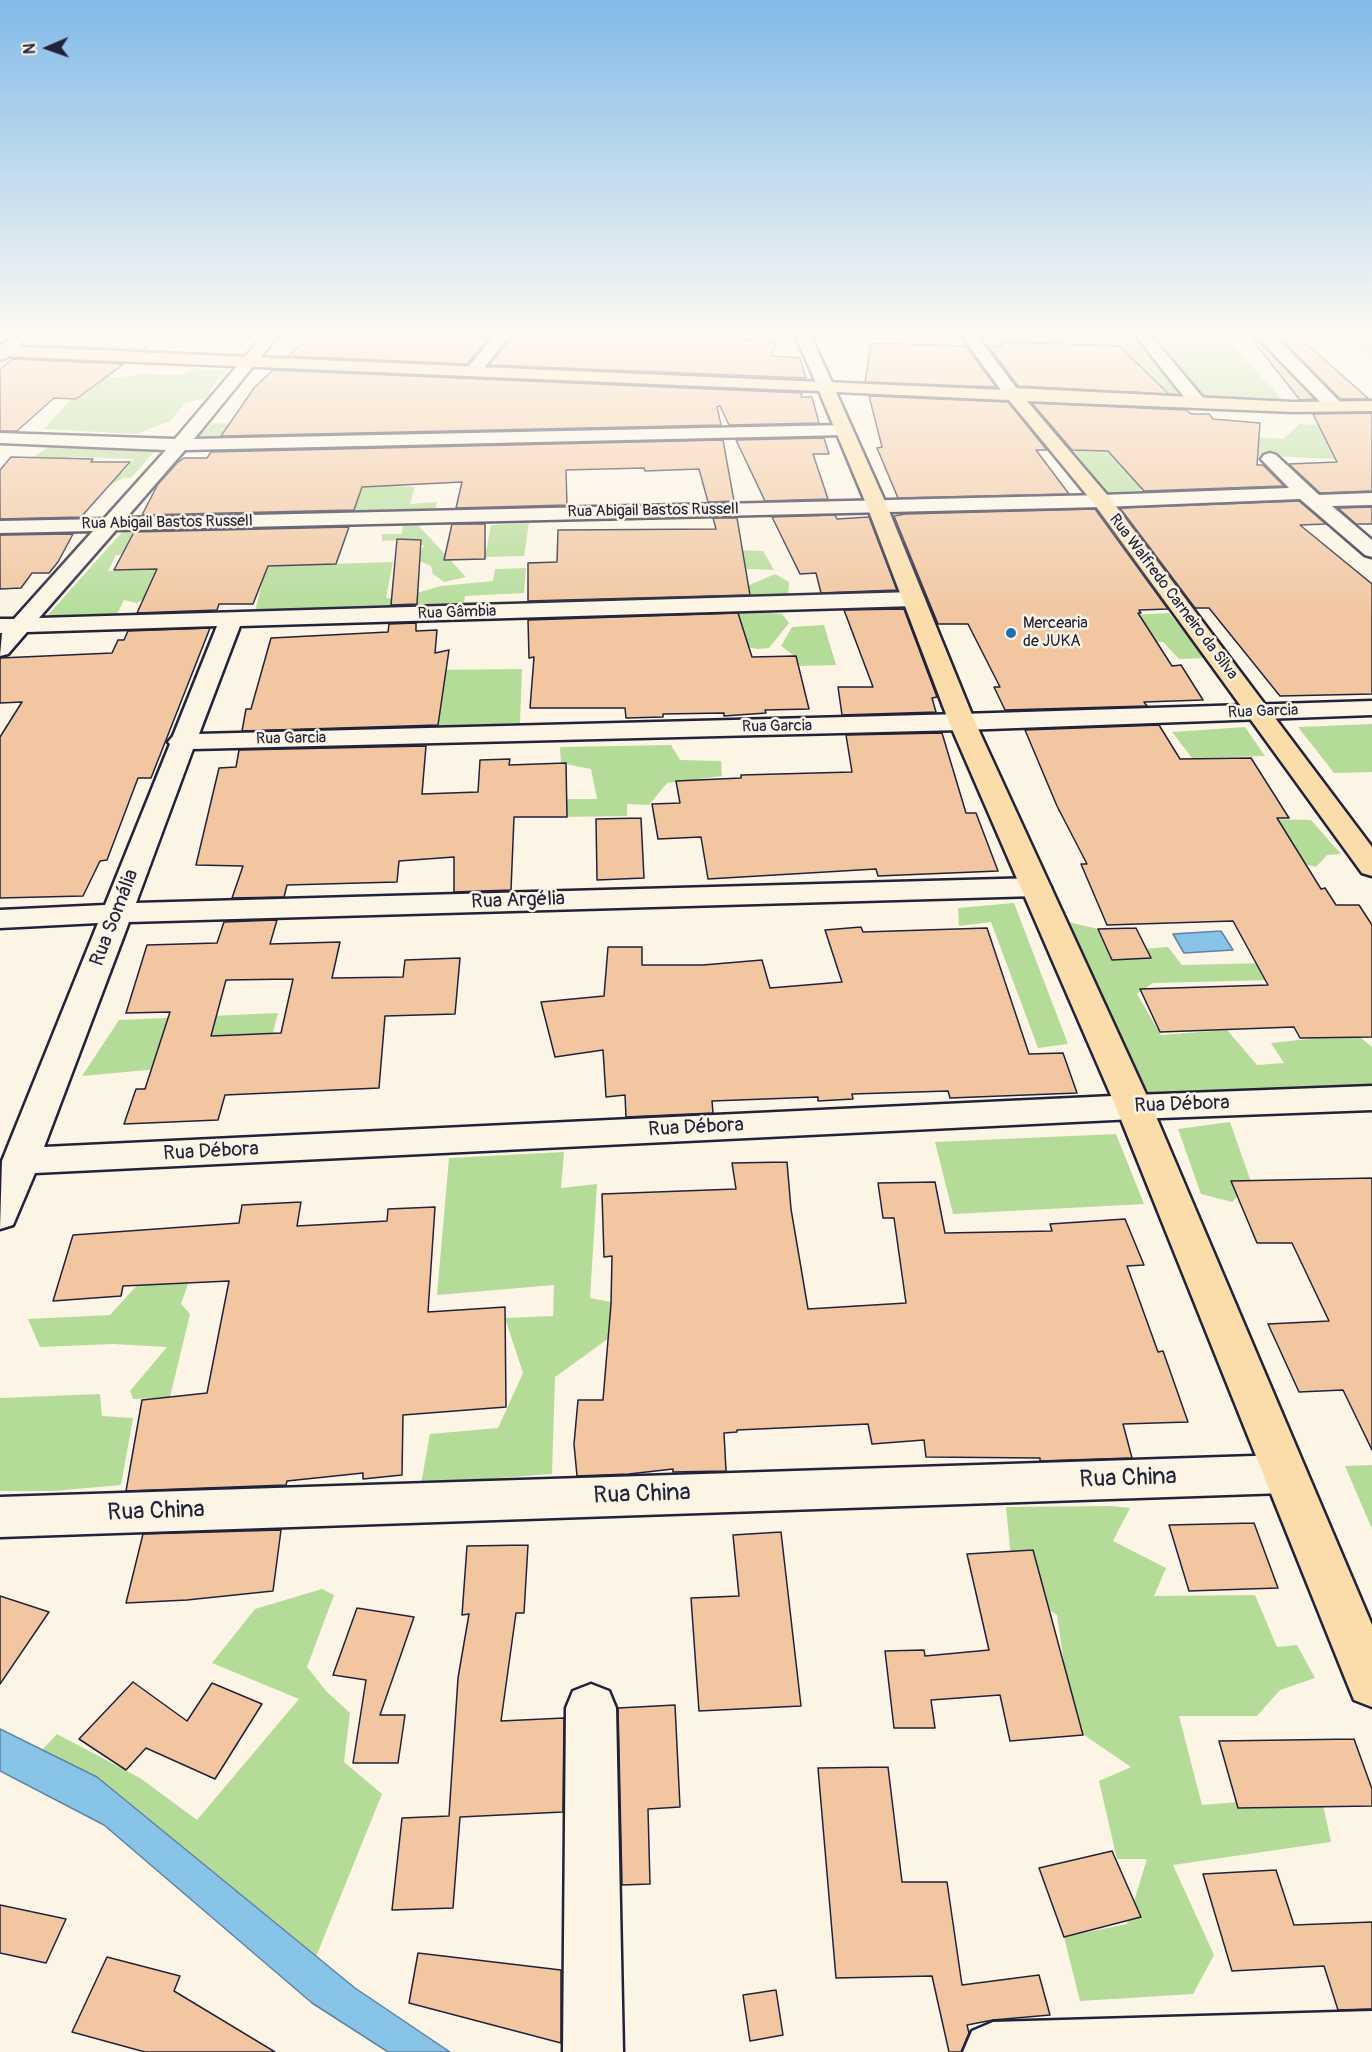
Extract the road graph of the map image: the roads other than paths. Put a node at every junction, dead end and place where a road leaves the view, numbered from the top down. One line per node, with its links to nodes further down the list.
1 (194, 428): 5 (street)
2 (1041, 428): 9 (main road, Rua Walfredo Carneiro da Silva)
3 (844, 430): 5 (street); 10 (main road)
4 (0, 438): 5 (street)
5 (180, 445): 11 (street)
6 (1270, 459): 7 (street)
7 (1310, 497): 8 (street, Rua Abigail Bastos Russell); 9 (street, Rua Abigail Bastos Russell); 13 (street)
8 (1372, 499)
9 (1102, 501): 10 (street, Rua Abigail Bastos Russell); 19 (main road, Rua Walfredo Carneiro da Silva)
10 (877, 506): 11 (street, Rua Abigail Bastos Russell); 14 (main road)
11 (108, 524): 12 (street, Rua Abigail Bastos Russell); 16 (street)
12 (0, 527)
13 (1372, 551)
14 (914, 599): 15 (street, Rua Gâmbia); 20 (main road)
15 (230, 621): 16 (street, Rua Gâmbia); 21 (street, Rua Somália)
16 (10, 626): 17 (street)
17 (0, 650)
18 (1372, 708): 19 (street, Rua Garcia)
19 (1259, 712): 20 (street, Rua Garcia); 22 (main road, Rua Walfredo Carneiro da Silva)
20 (962, 722): 21 (street, Rua Garcia); 23 (main road)
21 (182, 742): 24 (street, Rua Somália)
22 (1372, 867)
23 (1036, 887): 24 (street, Rua Argélia); 27 (main road)
24 (118, 913): 25 (street, Rua Argélia); 28 (street, Rua Somália)
25 (0, 919)
26 (1372, 1098): 27 (street, Rua Débora)
27 (1134, 1107): 28 (street, Rua Débora); 30 (main road)
28 (20, 1161): 29 (street, Rua Somália)
29 (0, 1215)
30 (1284, 1474): 31 (street, Rua China); 32 (main road)
31 (0, 1517)
32 (1372, 1683)
33 (591, 1708): 35 (street)
34 (1372, 2041): 36 (street)
35 (593, 2052)
36 (993, 2052)

